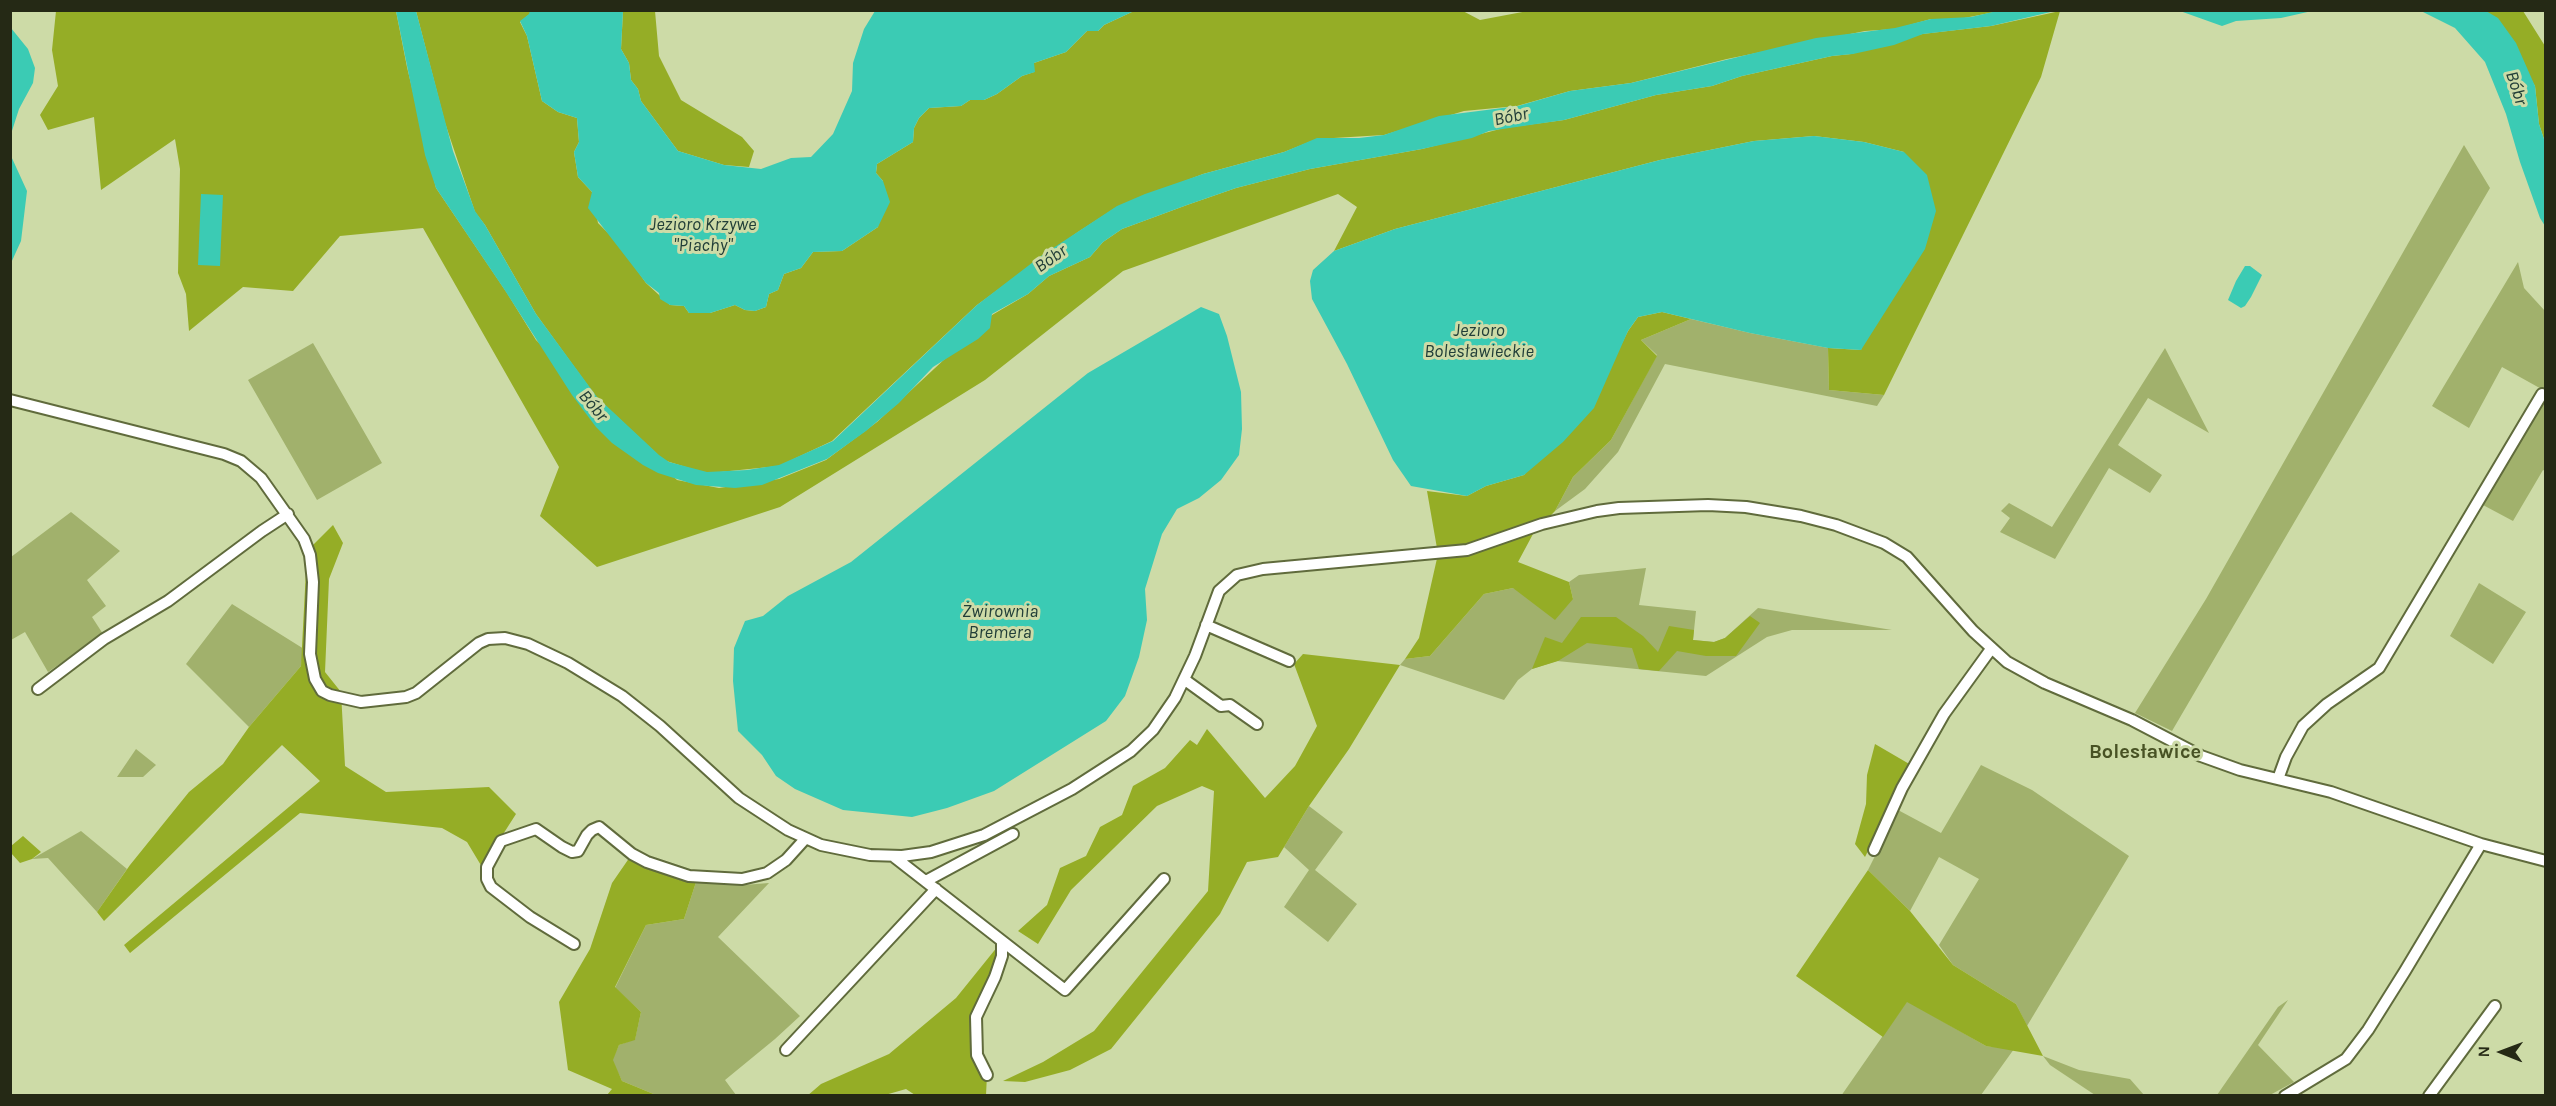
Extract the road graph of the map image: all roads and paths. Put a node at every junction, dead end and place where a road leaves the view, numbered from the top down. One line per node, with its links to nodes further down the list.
1 (2542, 394): 10 (street)
2 (10, 400): 3 (street)
3 (288, 514): 8 (street); 12 (street)
4 (1206, 625): 5 (street); 6 (street); 7 (street)
5 (1991, 649): 10 (street); 14 (street)
6 (1289, 661)
7 (1185, 680): 9 (street); 15 (street)
8 (38, 689)
9 (1257, 724)
10 (2278, 779): 13 (street)
11 (1013, 834): 18 (street)
12 (805, 839): 15 (street); 21 (street)
13 (2481, 844): 16 (street); 25 (street)
14 (1874, 850)
15 (893, 856): 18 (street)
16 (2546, 861)
17 (1164, 879): 20 (street)
18 (926, 881): 19 (street)
19 (936, 889): 20 (street); 23 (street)
20 (1002, 941): 24 (street)
21 (574, 944)
22 (2495, 1006): 26 (street)
23 (786, 1050)
24 (987, 1075)
25 (2285, 1095)
26 (2429, 1095)

